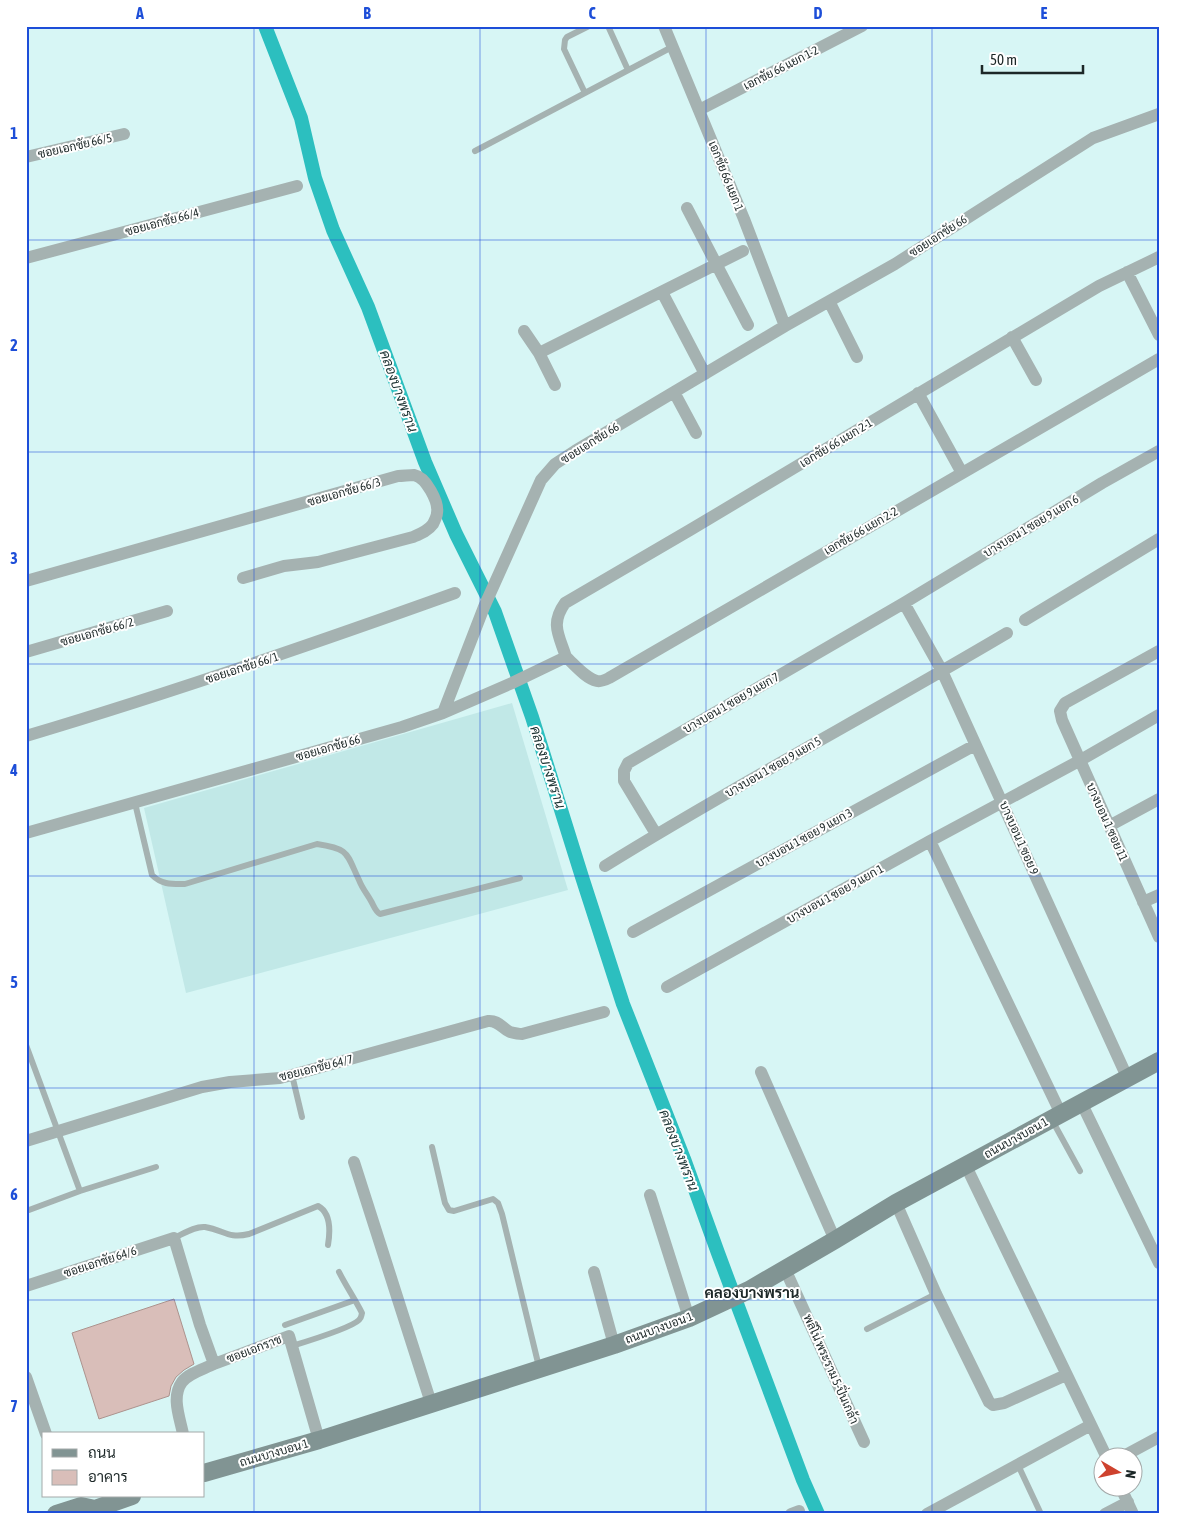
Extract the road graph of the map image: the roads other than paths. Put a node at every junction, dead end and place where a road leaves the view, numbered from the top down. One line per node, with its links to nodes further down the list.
1 (590, 26): 7 (lane)
2 (608, 26): 6 (lane)
3 (664, 26): 5 (street, เอกชัย 66 แยก 1)
4 (862, 26): 8 (street, เอกชัย 66 แยก 1-2)
5 (672, 47): 6 (lane); 8 (street, เอกชัย 66 แยก 1)
6 (628, 70): 7 (lane)
7 (585, 93): 11 (lane)
8 (699, 110): 23 (street, เอกชัย 66 แยก 1)
9 (1159, 114): 21 (street, ซอยเอกชัย 66)
10 (124, 134): 12 (street, ซอยเอกชัย 66/5)
11 (475, 151)
12 (26, 157)
13 (297, 186): 17 (street, ซอยเอกชัย 66/4)
14 (687, 208): 18 (street)
15 (743, 251): 18 (street)
16 (1159, 257): 19 (street, เอกชัย 66 แยก 2-1)
17 (26, 258)
18 (716, 264): 20 (street); 22 (street)
19 (1127, 272): 25 (street); 26 (street, เอกชัย 66 แยก 2-1)
20 (662, 292): 27 (street); 30 (street)
21 (829, 301): 23 (street, ซอยเอกชัย 66); 28 (street)
22 (748, 325)
23 (786, 326): 30 (street, ซอยเอกชัย 66)
24 (524, 331): 27 (street)
25 (1159, 336)
26 (1012, 337): 31 (street); 34 (street, เอกชัย 66 แยก 2-1)
27 (539, 353): 32 (street)
28 (857, 356)
29 (1159, 359): 37 (street, เอกชัย 66 แยก 2-2)
30 (704, 374): 33 (street, ซอยเอกชัย 66)
31 (1036, 380)
32 (555, 385)
33 (674, 392): 35 (street); 50 (street, ซอยเอกชัย 66)
34 (918, 393): 37 (street); 48 (street, เอกชัย 66 แยก 2-1)
35 (696, 433)
36 (1159, 451): 42 (street, บางบอน 1 ซอย 9 แยก 6)
37 (962, 473): 48 (street, เอกชัย 66 แยก 2-2)
38 (1159, 539): 44 (street)
39 (243, 578): 40 (street, ซอยเอกชัย 66/3)
40 (26, 581)
41 (455, 593): 52 (street, ซอยเอกชัย 66/1)
42 (904, 603): 49 (street, บางบอน 1 ซอย 9); 60 (street, บางบอน 1 ซอย 9 แยก 7)
43 (167, 612): 47 (street, ซอยเอกชัย 66/2)
44 (1025, 620)
45 (1007, 633): 49 (street, บางบอน 1 ซอย 9 แยก 5)
46 (1159, 651): 54 (street, บางบอน 1 ซอย 11)
47 (26, 652)
48 (566, 657): 50 (street)
49 (942, 671): 53 (street, บางบอน 1 ซอย 9); 60 (street, บางบอน 1 ซอย 9 แยก 5)
50 (443, 713): 57 (street, ซอยเอกชัย 66)
51 (1159, 715): 54 (street, บางบอน 1 ซอย 9 แยก 1)
52 (26, 736)
53 (975, 745): 56 (street, บางบอน 1 ซอย 9); 66 (street, บางบอน 1 ซอย 9 แยก 3)
54 (1080, 761): 56 (street, บางบอน 1 ซอย 9 แยก 1); 58 (street, บางบอน 1 ซอย 11)
55 (1159, 799): 58 (street)
56 (1003, 802): 61 (street, บางบอน 1 ซอย 9 แยก 1); 74 (street, บางบอน 1 ซอย 9)
57 (135, 803): 59 (street, ซอยเอกชัย 66); 63 (lane)
58 (1109, 826): 65 (street, บางบอน 1 ซอย 11)
59 (26, 833)
60 (656, 834): 62 (street, บางบอน 1 ซอย 9 แยก 5)
61 (930, 841): 68 (street, บางบอน 1 ซอย 9 แยก 1); 76 (street)
62 (605, 866)
63 (520, 878)
64 (1159, 895): 65 (street)
65 (1143, 902): 67 (street, บางบอน 1 ซอย 11)
66 (633, 932)
67 (1159, 937)
68 (667, 987)
69 (604, 1012): 73 (street, ซอยเอกชัย 64/7)
70 (26, 1045): 78 (lane)
71 (1159, 1061): 74 (main road, ถนนบางบอน 1)
72 (761, 1072): 90 (street)
73 (292, 1076): 77 (lane); 78 (street, ซอยเอกชัย 64/7)
74 (1128, 1077): 75 (main road, ถนนบางบอน 1)
75 (1081, 1102): 76 (main road, ถนนบางบอน 1); 92 (street)
76 (1056, 1116): 82 (main road, ถนนบางบอน 1); 84 (lane)
77 (302, 1117)
78 (59, 1131): 79 (street, ซอยเอกชัย 64/7); 85 (lane)
79 (26, 1141)
80 (432, 1147): 105 (lane)
81 (354, 1162): 108 (street)
82 (966, 1166): 87 (main road, ถนนบางบอน 1); 106 (street)
83 (156, 1167): 85 (lane)
84 (1080, 1171)
85 (80, 1191): 88 (lane)
86 (650, 1195): 99 (street)
87 (896, 1203): 90 (main road, ถนนบางบอน 1); 97 (street)
88 (29, 1210)
89 (174, 1238): 91 (lane); 96 (street, ซอยเอกชัย 64/6); 104 (street, ซอยเอกราช)
90 (835, 1240): 93 (main road, ถนนบางบอน 1)
91 (328, 1246)
92 (1159, 1263)
93 (785, 1268): 99 (main road, ถนนบางบอน 1); 114 (street, พลีโน่ พระราม 5-ปิ่นเกล้า)
94 (339, 1272): 98 (lane)
95 (594, 1272): 102 (street)
96 (26, 1286)
97 (936, 1294): 101 (lane); 106 (street)
98 (355, 1300): 100 (lane); 103 (lane)
99 (689, 1318): 102 (main road, ถนนบางบอน 1)
100 (286, 1325)
101 (867, 1329)
102 (614, 1345): 105 (main road, ถนนบางบอน 1)
103 (292, 1346): 104 (street, ซอยเอกราช); 113 (street, ซอยเอกราช)
104 (214, 1364): 111 (street)
105 (539, 1369): 108 (main road, ถนนบางบอน 1)
106 (1066, 1375): 109 (street)
107 (26, 1377): 110 (street)
108 (431, 1403): 113 (main road, ถนนบางบอน 1)
109 (1091, 1425): 115 (street); 117 (street)
110 (45, 1432)
111 (184, 1432)
112 (1159, 1437): 116 (street)
113 (319, 1440): 118 (main road, ถนนบางบอน 1)
114 (864, 1442)
115 (1102, 1448)
116 (1139, 1448)
117 (1018, 1465): 122 (street); 123 (lane)
118 (205, 1473)
119 (122, 1498): 120 (main road)
120 (75, 1508)
121 (1131, 1508): 124 (street)
122 (927, 1514)
123 (1041, 1514)
124 (1105, 1514)

